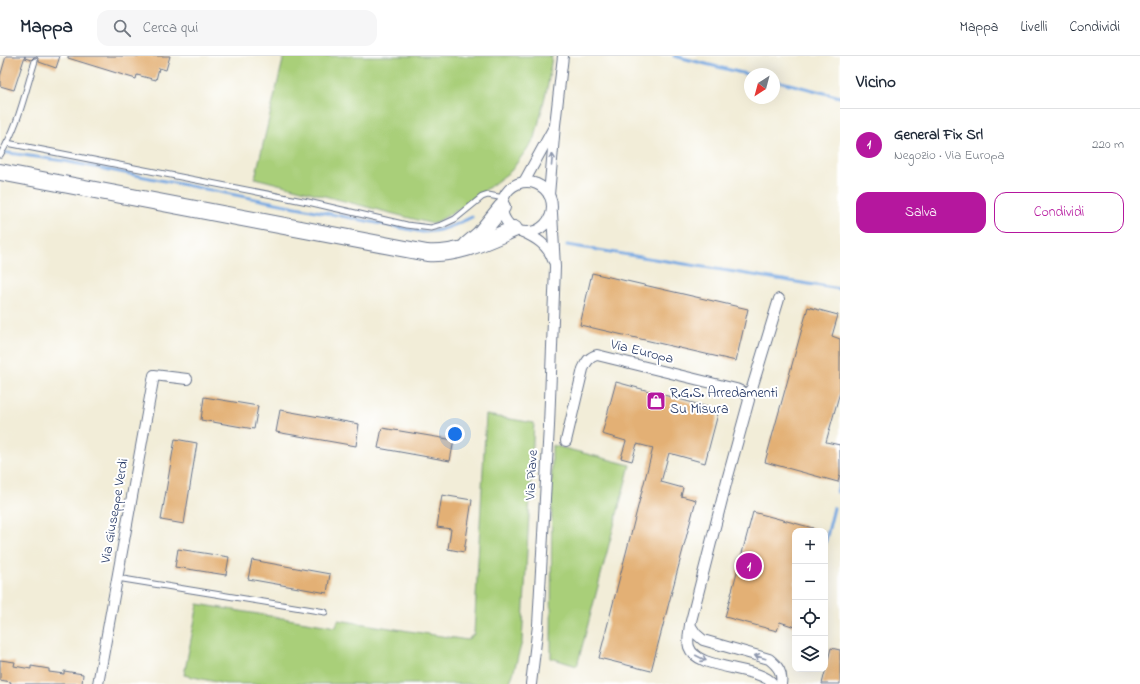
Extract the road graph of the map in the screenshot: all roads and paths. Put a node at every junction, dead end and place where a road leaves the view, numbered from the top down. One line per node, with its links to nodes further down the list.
1 (563, 56): 3 (street, Via Piave)
2 (35, 61): 4 (lane)
3 (555, 125): 7 (street); 8 (street, Via Piave, one-way to 3)
4 (7, 143): 5 (lane); 9 (lane)
5 (0, 155)
6 (0, 172): 12 (highway)
7 (524, 182): 8 (street); 9 (street)
8 (549, 195): 10 (street, Via Piave)
9 (503, 202): 11 (street, Via Piave); 12 (highway)
10 (552, 213): 11 (street); 13 (street, Via Piave)
11 (518, 230): 12 (highway); 13 (street, Via Piave)
12 (461, 250)
13 (555, 268): 22 (street, Via Piave)
14 (779, 299): 16 (street)
15 (187, 379): 18 (street, Via Giuseppe Verdi)
16 (747, 395): 17 (street, Via Europa); 20 (street)
17 (566, 441)
18 (117, 578): 19 (lane); 21 (street, Via Giuseppe Verdi)
19 (326, 612)
20 (690, 625): 23 (street, one-way to 23); 24 (street, one-way to 20)
21 (98, 684)
22 (531, 684)
23 (773, 684)
24 (781, 684)

